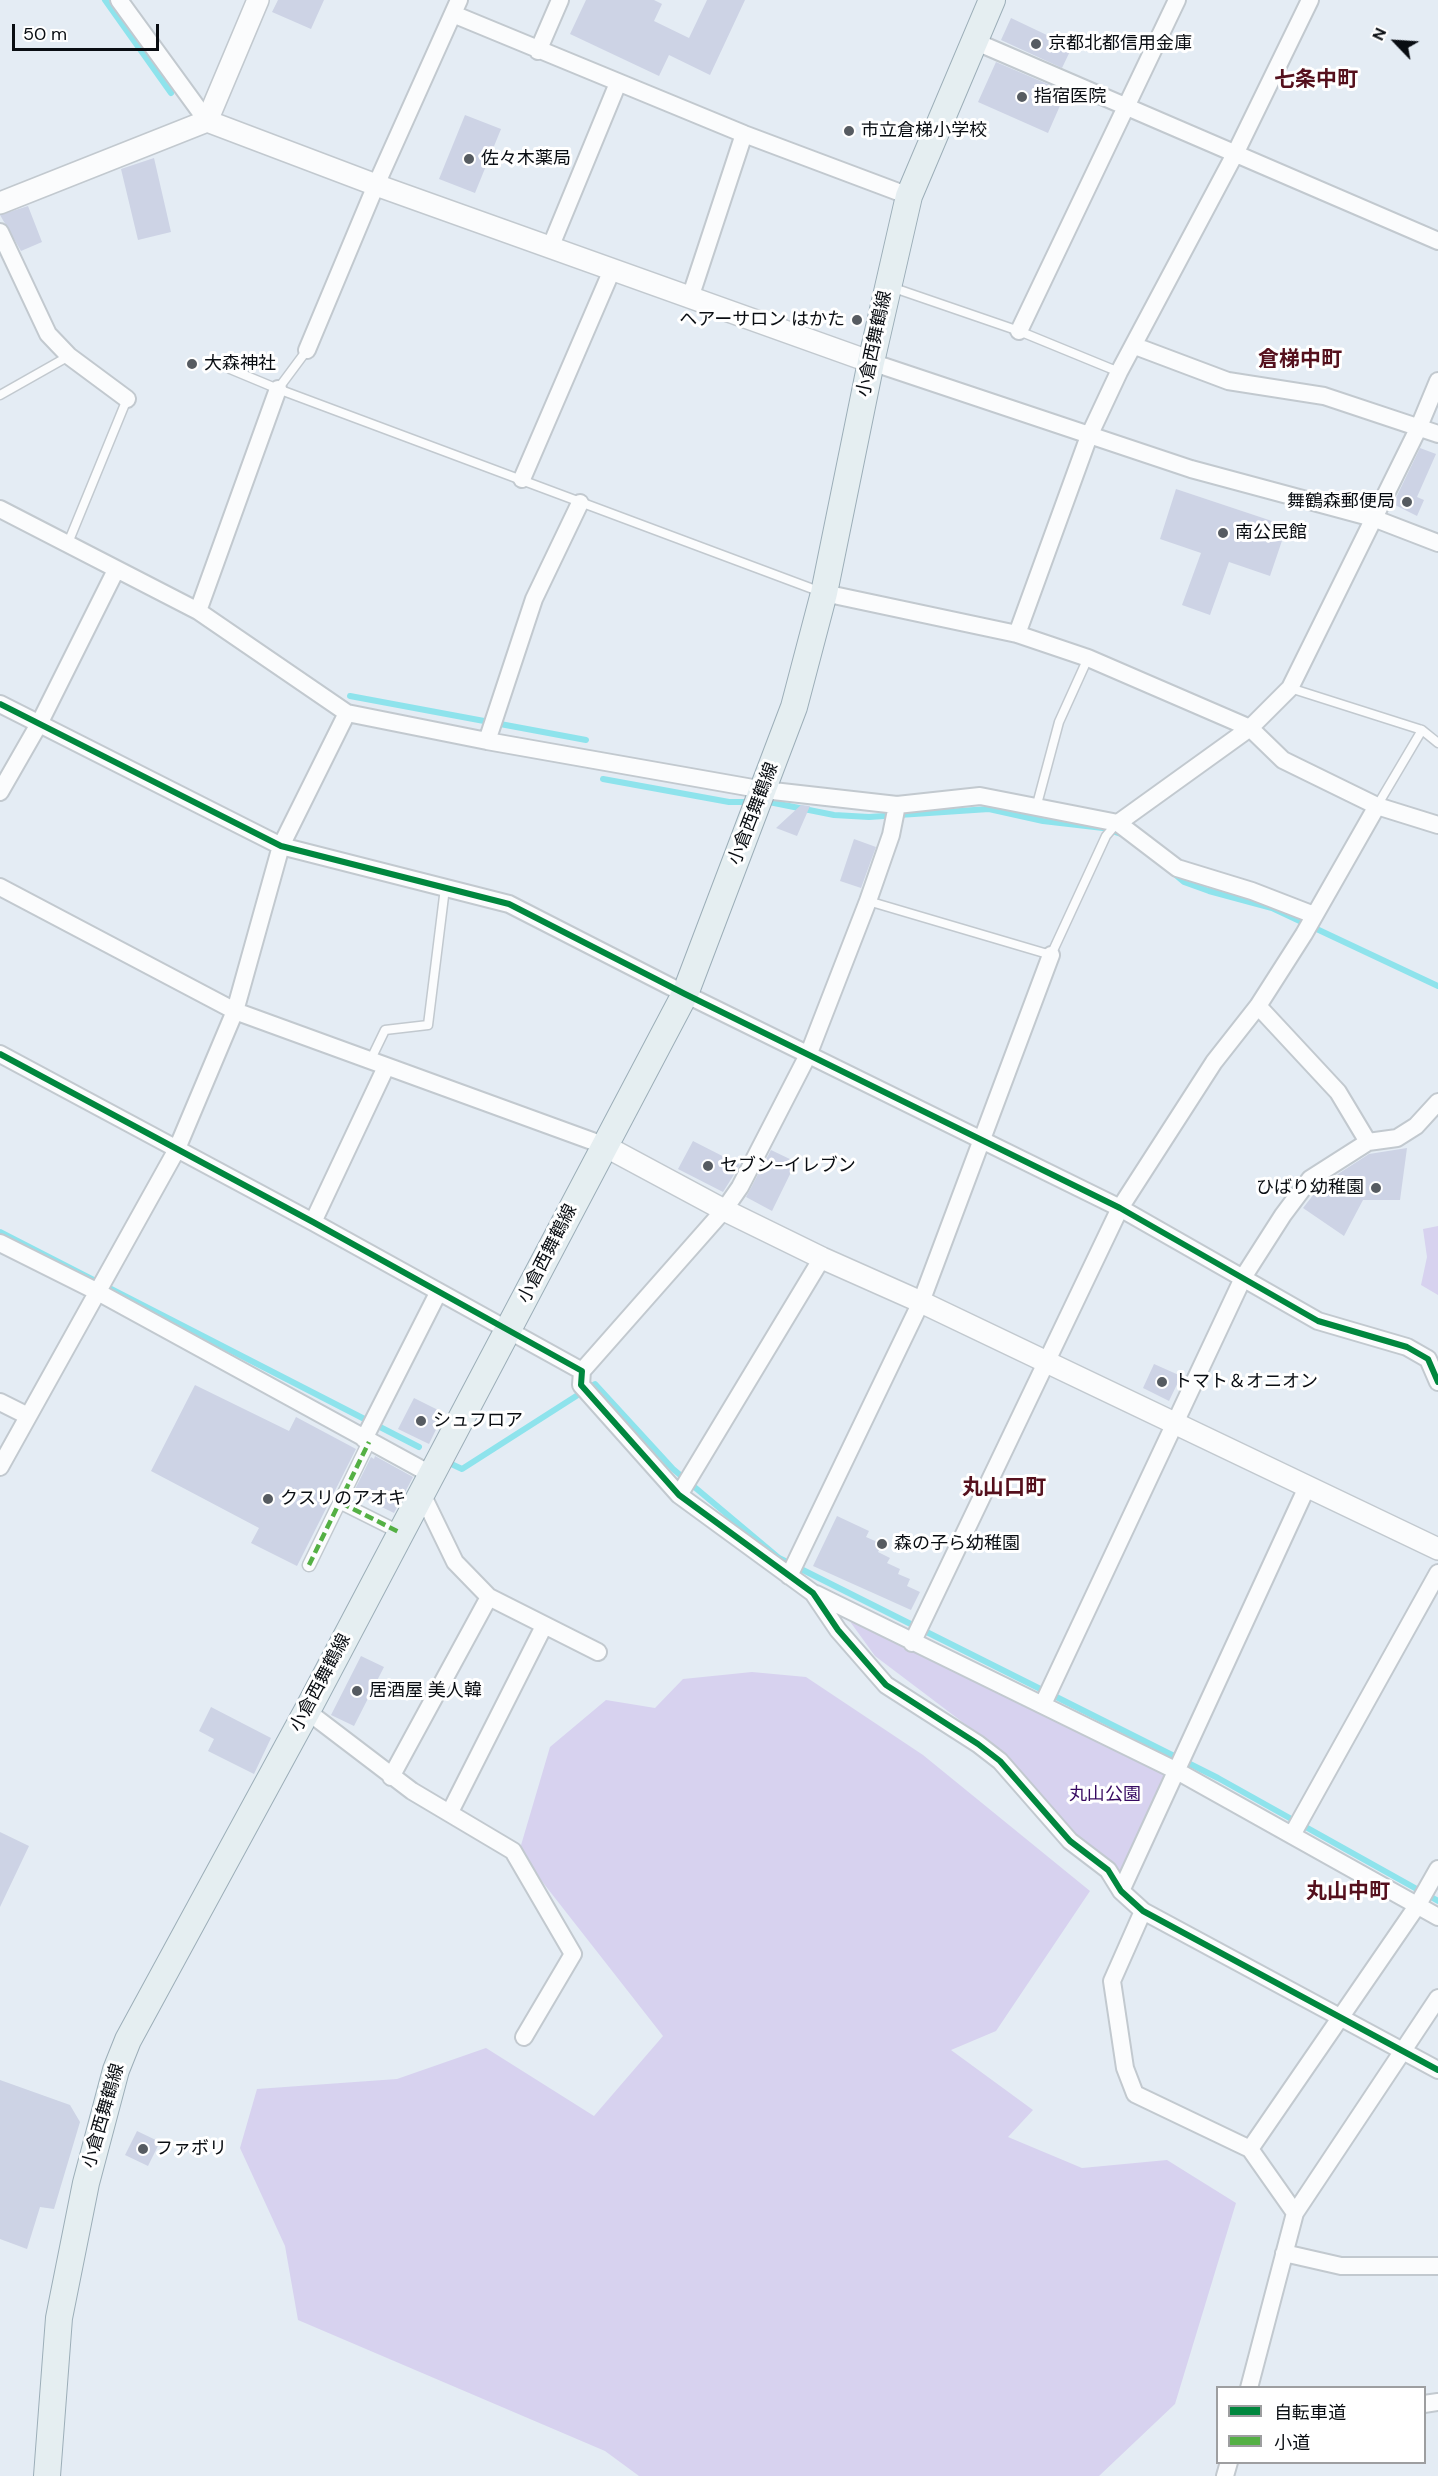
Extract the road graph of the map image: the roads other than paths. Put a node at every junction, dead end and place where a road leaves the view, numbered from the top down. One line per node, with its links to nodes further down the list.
1 (119, 0): 12 (street)
2 (258, 0): 12 (street)
3 (560, 0): 9 (street)
4 (992, 0): 8 (main road, 小倉西舞鶴線)
5 (1177, 0): 11 (street)
6 (1310, 0): 14 (street)
7 (456, 7): 9 (street); 15 (street)
8 (974, 41): 11 (street); 16 (main road, 小倉西舞鶴線)
9 (538, 51): 10 (street)
10 (618, 83): 13 (street); 20 (street)
11 (1126, 107): 14 (street); 24 (street)
12 (207, 121): 15 (street); 17 (street)
13 (744, 134): 16 (street); 23 (street)
14 (1235, 154): 19 (street); 25 (street)
15 (376, 185): 20 (street); 26 (street)
16 (909, 196): 22 (main road, 小倉西舞鶴線)
17 (0, 203)
18 (0, 232): 27 (street)
19 (1438, 241)
20 (550, 248): 21 (street)
21 (612, 270): 23 (street); 38 (street)
22 (888, 285): 24 (lane); 28 (main road, 小倉西舞鶴線)
23 (690, 298): 28 (street)
24 (1019, 331): 30 (lane)
25 (1135, 346): 30 (street); 35 (street)
26 (307, 350): 32 (lane)
27 (69, 356): 33 (lane); 34 (street)
28 (871, 362): 37 (street); 45 (main road, 小倉西舞鶴線)
29 (230, 369): 32 (lane)
30 (1119, 372): 37 (street)
31 (1438, 381): 35 (street)
32 (278, 389): 38 (lane); 46 (street)
33 (0, 395)
34 (127, 399): 42 (lane)
35 (1418, 429): 36 (street); 41 (street)
36 (1438, 434)
37 (1089, 436): 41 (street); 47 (street)
38 (522, 479): 39 (lane)
39 (580, 503): 45 (lane); 55 (street)
40 (0, 509): 42 (street)
41 (1373, 518): 43 (street); 49 (street)
42 (68, 543): 44 (street)
43 (1438, 543)
44 (116, 570): 46 (street); 52 (street)
45 (824, 593): 47 (street); 57 (main road, 小倉西舞鶴線)
46 (198, 611): 51 (street)
47 (1017, 634): 48 (street)
48 (1088, 658): 53 (street); 61 (lane)
49 (1290, 688): 53 (street); 54 (lane)
50 (0, 704): 52 (street)
51 (347, 713): 55 (street); 64 (street)
52 (39, 724): 58 (street); 64 (street)
53 (1250, 728): 59 (street); 63 (street)
54 (1422, 730): 56 (lane); 59 (lane)
55 (487, 741): 57 (street)
56 (1438, 743)
57 (764, 790): 60 (street); 70 (main road, 小倉西舞鶴線)
58 (0, 792)
59 (1377, 806): 62 (street); 68 (street)
60 (897, 808): 61 (street); 67 (street)
61 (1036, 808): 63 (street)
62 (1438, 825)
63 (1111, 829): 68 (street); 69 (lane)
64 (281, 846): 66 (street); 72 (street)
65 (0, 887): 72 (street)
66 (445, 888): 70 (street); 75 (lane)
67 (868, 901): 69 (lane); 73 (street)
68 (1310, 924): 71 (street)
69 (1051, 955): 77 (street)
70 (685, 994): 73 (street); 79 (main road, 小倉西舞鶴線)
71 (1258, 1005): 78 (street); 81 (street)
72 (235, 1011): 75 (street); 80 (street)
73 (809, 1053): 77 (street); 82 (street)
74 (0, 1054): 80 (street)
75 (378, 1065): 79 (street); 83 (street)
76 (1438, 1101): 78 (street)
77 (982, 1138): 81 (street); 89 (street)
78 (1368, 1142): 86 (street)
79 (603, 1145): 82 (street); 90 (main road, 小倉西舞鶴線)
80 (176, 1151): 83 (street); 87 (street)
81 (1120, 1208): 86 (street); 91 (street)
82 (724, 1210): 85 (street); 92 (street)
83 (313, 1222): 88 (street)
84 (0, 1243): 87 (street)
85 (822, 1258): 89 (street); 100 (street)
86 (1244, 1276): 93 (street); 96 (street)
87 (96, 1291): 95 (street); 97 (street)
88 (438, 1293): 90 (street); 97 (street)
89 (921, 1302): 91 (street); 106 (street)
90 (508, 1332): 92 (street); 99 (main road, 小倉西舞鶴線)
91 (1045, 1363): 96 (street); 111 (street)
92 (581, 1378): 100 (street)
93 (1438, 1382)
94 (0, 1402): 95 (street)
95 (28, 1416): 98 (street)
96 (1174, 1424): 101 (street); 113 (street)
97 (368, 1432): 99 (street); 102 (street)
98 (0, 1467)
99 (427, 1484): 103 (main road, 小倉西舞鶴線); 109 (street)
100 (685, 1485): 106 (street)
101 (1307, 1487): 104 (street); 115 (street)
102 (341, 1503): 103 (street); 105 (street)
103 (401, 1533): 114 (main road, 小倉西舞鶴線)
104 (1438, 1549)
105 (309, 1565)
106 (791, 1572): 108 (street)
107 (1438, 1573): 118 (street)
108 (813, 1593): 111 (street); 120 (street)
109 (489, 1597): 110 (street); 116 (street)
110 (544, 1626): 112 (street); 117 (street)
111 (917, 1632): 113 (street)
112 (598, 1652)
113 (1043, 1704): 115 (street)
114 (307, 1711): 116 (street); 134 (main road, 小倉西舞鶴線)
115 (1177, 1771): 118 (street); 120 (street)
116 (391, 1777): 117 (street)
117 (450, 1812): 126 (street)
118 (1295, 1831): 121 (street)
119 (1434, 1875): 121 (street)
120 (1121, 1891): 122 (street)
121 (1419, 1902): 123 (street); 125 (street)
122 (1143, 1911): 125 (street); 129 (street)
123 (1438, 1917)
124 (1438, 1998): 127 (street)
125 (1341, 2018): 127 (street); 129 (street)
126 (524, 2037)
127 (1402, 2052): 128 (street); 130 (street)
128 (1438, 2070)
129 (1250, 2149): 130 (street)
130 (1295, 2213): 131 (street)
131 (1284, 2253): 132 (street); 133 (street)
132 (1438, 2266)
133 (1250, 2386)
134 (47, 2476)

